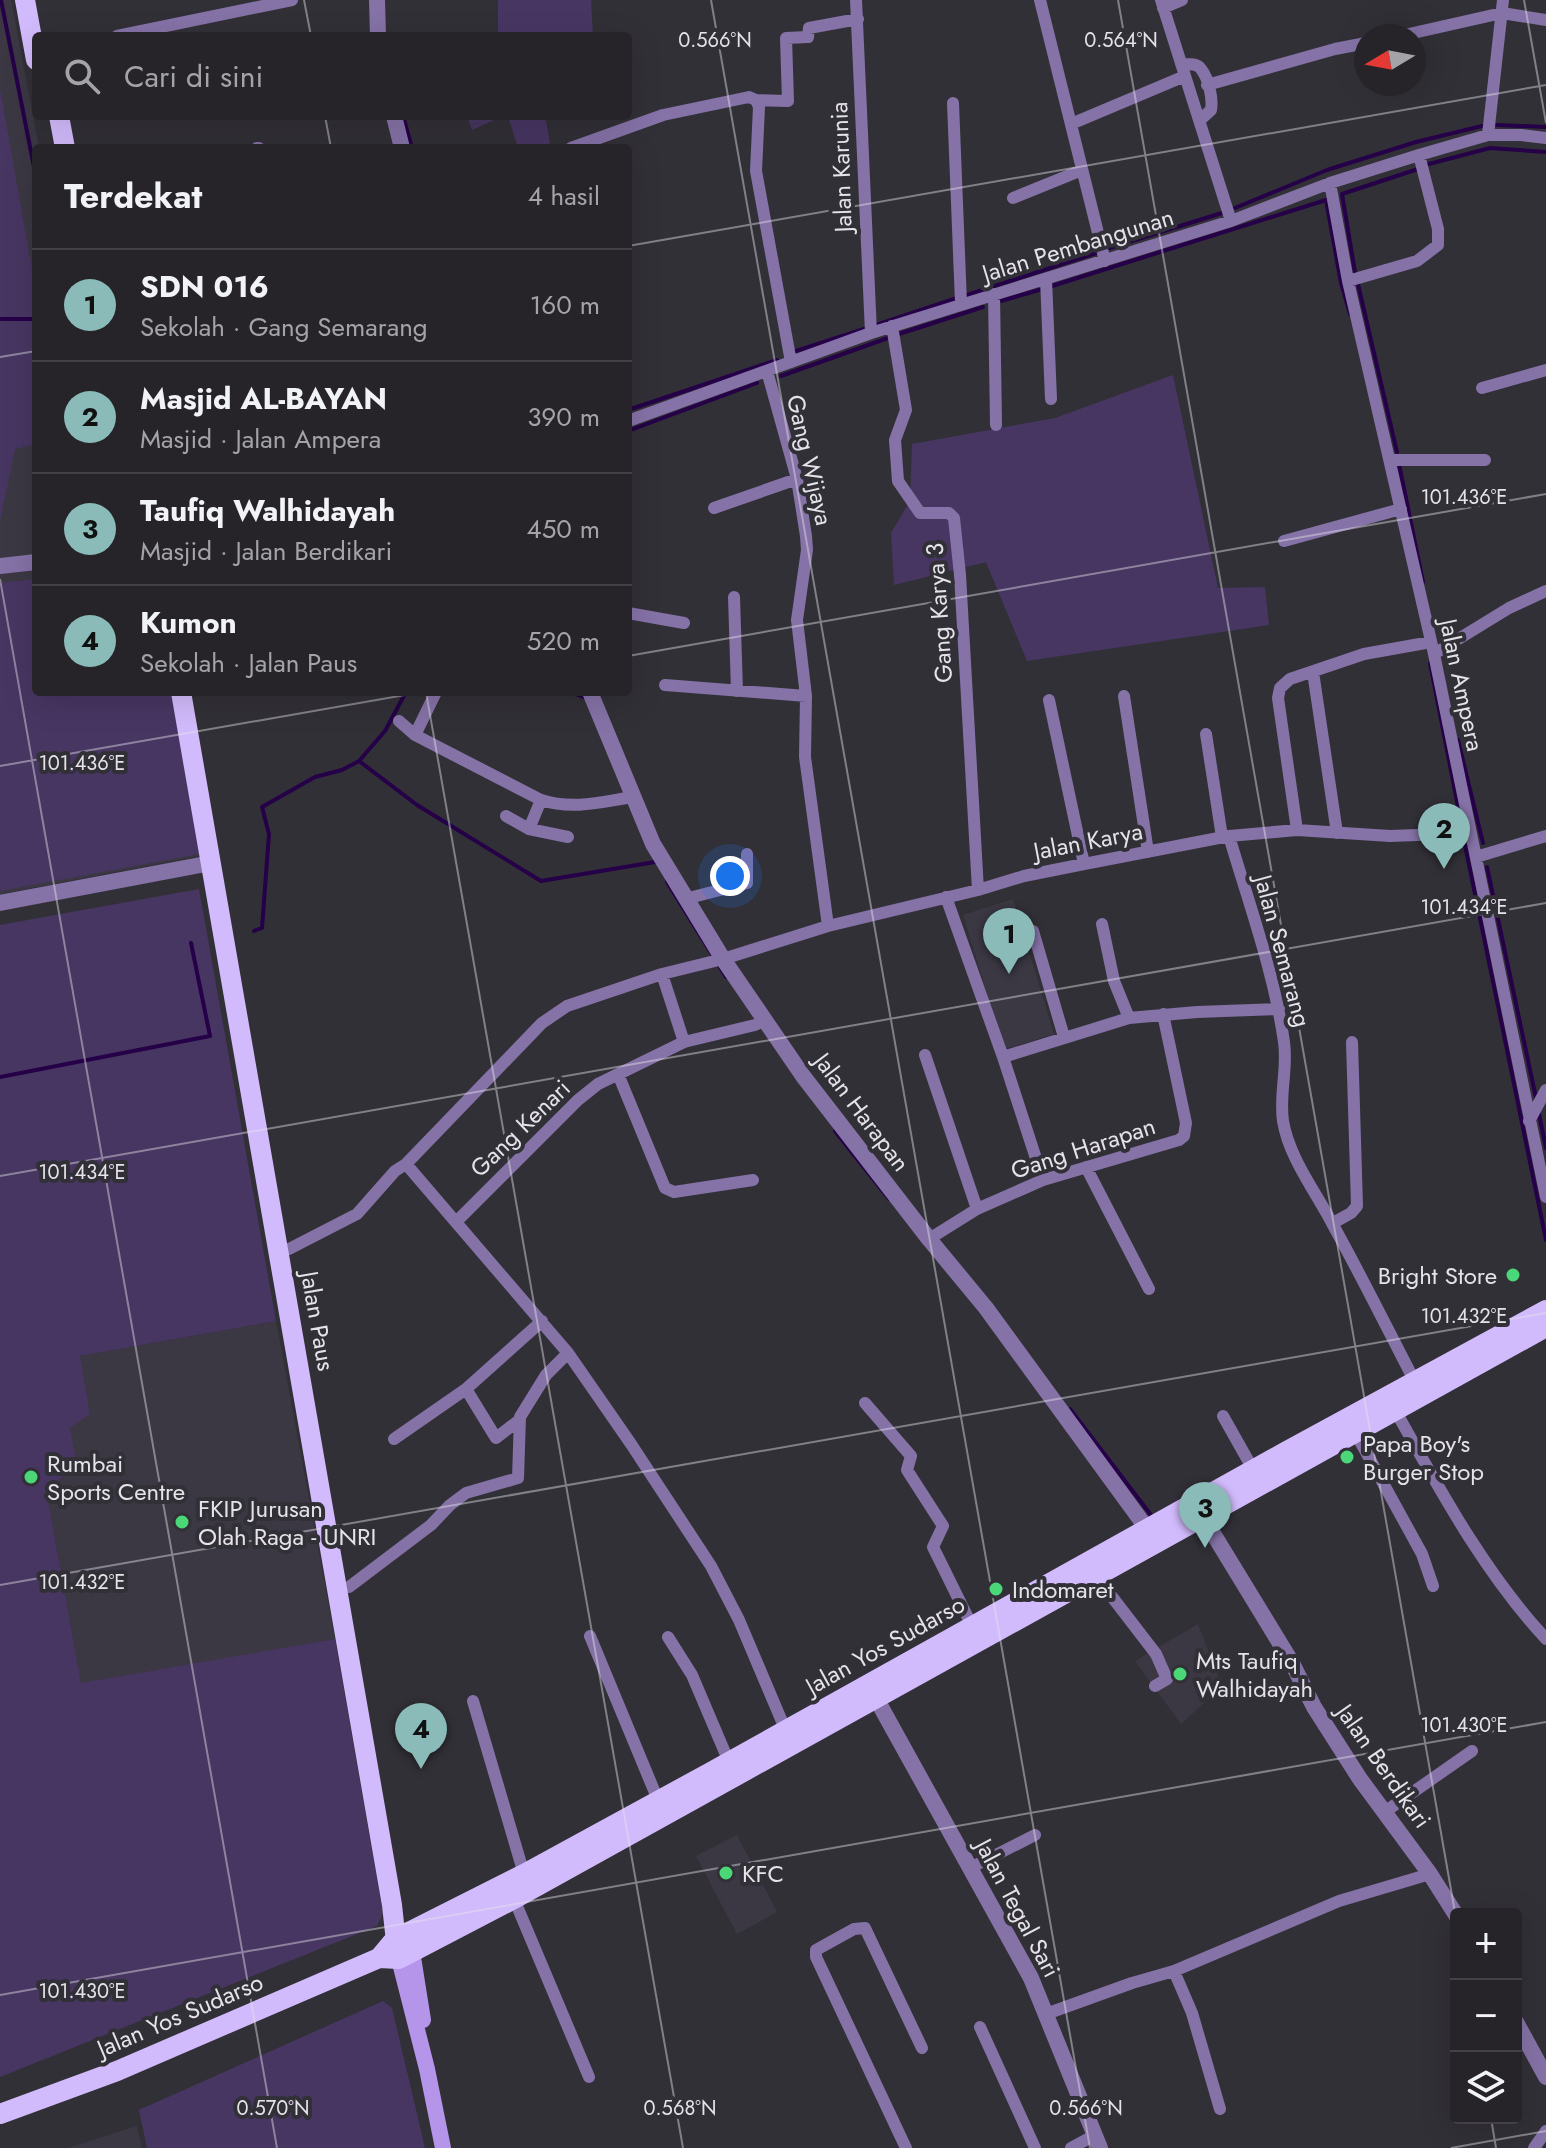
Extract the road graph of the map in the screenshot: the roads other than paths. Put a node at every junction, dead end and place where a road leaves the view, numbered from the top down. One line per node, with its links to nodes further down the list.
1 (25, 0): 16 (main road)
2 (37, 0): 13 (main road)
3 (292, 0): 14 (street)
4 (377, 0): 15 (street)
5 (856, 0): 10 (street, Jalan Karunia)
6 (1040, 0): 26 (street)
7 (1182, 0): 8 (street)
8 (1162, 4): 18 (street)
9 (1502, 6): 11 (street); 12 (street); 27 (street)
10 (858, 19): 20 (street); 44 (street, Jalan Karunia)
11 (1546, 20)
12 (1426, 28)
13 (42, 32)
14 (136, 32)
15 (378, 32)
16 (32, 38)
17 (1354, 46): 19 (street)
18 (1183, 70): 19 (street); 25 (street); 26 (street)
19 (1207, 85): 25 (street)
20 (756, 100): 32 (street); 45 (street)
21 (953, 103): 42 (street)
22 (48, 120): 29 (main road)
23 (60, 120): 30 (main road)
24 (395, 120): 31 (street)
25 (1200, 120): 37 (street)
26 (1071, 124): 34 (street)
27 (1488, 135): 28 (street, Jalan Pembangunan); 33 (street, Jalan Pembangunan)
28 (1546, 138)
29 (52, 144)
30 (64, 144)
31 (401, 144)
32 (582, 144)
33 (1419, 155): 35 (street, Jalan Pembangunan); 40 (street)
34 (1082, 170): 36 (street); 38 (street)
35 (1330, 183): 37 (street, Jalan Pembangunan); 40 (street, Jalan Ampera)
36 (1013, 198)
37 (1231, 221): 38 (street, Jalan Pembangunan)
38 (1105, 261): 39 (street, Jalan Pembangunan)
39 (1046, 279): 41 (street, Jalan Pembangunan); 49 (street)
40 (1348, 281): 52 (street, Jalan Ampera)
41 (994, 294): 42 (street, Jalan Pembangunan); 51 (street)
42 (961, 299): 43 (street, Jalan Pembangunan)
43 (892, 326): 44 (street, Jalan Pembangunan); 93 (street, Gang Karya 3)
44 (871, 331): 45 (street, Jalan Pembangunan)
45 (790, 355): 47 (street, Jalan Pembangunan)
46 (1546, 370): 48 (street)
47 (768, 375): 50 (street, Jalan Pembangunan); 54 (street, Gang Wijaya)
48 (1482, 388)
49 (1051, 399)
50 (632, 420)
51 (996, 425)
52 (1390, 460): 53 (street); 56 (street, Jalan Ampera)
53 (1485, 460)
54 (797, 479): 55 (street); 72 (street, Gang Wijaya)
55 (714, 508)
56 (1401, 509): 57 (street); 64 (street, Jalan Ampera)
57 (1284, 541)
58 (32, 562): 59 (street)
59 (0, 566)
60 (1546, 591): 64 (street)
61 (734, 597): 67 (street)
62 (632, 614): 63 (street)
63 (684, 623)
64 (1433, 648): 65 (street); 84 (street, Jalan Ampera)
65 (1313, 672): 82 (street); 83 (street)
66 (665, 685): 67 (street)
67 (737, 691): 72 (street)
68 (182, 696): 91 (main road, Jalan Paus)
69 (193, 696): 91 (main road, Jalan Paus)
70 (434, 696): 77 (street)
71 (592, 696): 78 (street, Jalan Harapan)
72 (806, 696): 98 (street, Gang Wijaya)
73 (1124, 696): 88 (street)
74 (1049, 700): 92 (street)
75 (399, 721): 77 (street)
76 (1206, 734): 87 (street, Jalan Semarang)
77 (415, 735): 79 (street)
78 (633, 797): 79 (street); 95 (street, Jalan Harapan)
79 (541, 800): 81 (street)
80 (506, 816): 81 (street)
81 (529, 829): 86 (street)
82 (1297, 830): 83 (street, Jalan Karya); 87 (street, Jalan Karya)
83 (1337, 833): 84 (street, Jalan Karya)
84 (1471, 833): 90 (street, Jalan Ampera)
85 (1546, 836): 90 (street)
86 (568, 837)
87 (1225, 837): 88 (street, Jalan Karya); 102 (street, Jalan Semarang)
88 (1148, 852): 92 (street, Jalan Karya)
89 (747, 854): 95 (street)
90 (1476, 857): 113 (street, Jalan Ampera)
91 (215, 862): 96 (street); 123 (main road, Jalan Paus); 163 (main road, Jalan Paus)
92 (1084, 864): 93 (street, Jalan Karya)
93 (978, 890): 94 (street, Jalan Karya)
94 (946, 897): 98 (street, Jalan Karya); 110 (street)
95 (685, 899): 100 (street, Jalan Harapan)
96 (0, 903)
97 (1102, 924): 104 (street)
98 (828, 926): 100 (street, Jalan Karya)
99 (1033, 931): 106 (street)
100 (722, 959): 101 (street, Jalan Karya); 105 (street, Jalan Harapan)
101 (662, 974): 107 (street); 114 (street, Jalan Karya)
102 (1279, 1009): 103 (street); 121 (street, Jalan Semarang)
103 (1163, 1014): 104 (street); 115 (street, Gang Harapan)
104 (1129, 1018): 106 (street)
105 (760, 1023): 107 (street, Gang Kenari); 122 (street, Jalan Harapan)
106 (1064, 1037): 110 (street)
107 (684, 1042): 111 (street, Gang Kenari)
108 (1352, 1042): 121 (street)
109 (925, 1055): 119 (street)
110 (1003, 1057): 117 (street)
111 (618, 1074): 116 (street); 120 (street, Gang Kenari)
112 (1546, 1090): 113 (street)
113 (1529, 1121): 118 (street, Jalan Ampera)
114 (406, 1164): 120 (street); 123 (street, Jalan Karya)
115 (1086, 1167): 117 (street, Gang Harapan); 124 (street)
116 (753, 1180)
117 (1043, 1180): 119 (street, Gang Harapan)
118 (1546, 1197)
119 (977, 1209): 122 (street, Gang Harapan)
120 (456, 1222): 126 (street)
121 (1333, 1223): 129 (street, Jalan Semarang)
122 (931, 1238): 140 (street, Jalan Harapan)
123 (289, 1249): 143 (main road, Jalan Paus)
124 (1149, 1289)
125 (1546, 1310): 129 (main road, Jalan Yos Sudarso)
126 (542, 1321): 128 (street); 130 (street)
127 (1546, 1327): 132 (main road, Jalan Yos Sudarso)
128 (568, 1353): 134 (street); 151 (street)
129 (1415, 1382): 137 (main road, Jalan Yos Sudarso)
130 (466, 1389): 134 (street); 136 (street)
131 (865, 1403): 144 (street)
132 (1395, 1410): 135 (main road, Jalan Yos Sudarso); 147 (street)
133 (1223, 1416): 138 (street)
134 (518, 1421): 143 (street)
135 (1355, 1432): 137 (main road, Jalan Yos Sudarso); 142 (street)
136 (394, 1439)
137 (1289, 1460): 138 (main road, Jalan Yos Sudarso); 139 (main road, Jalan Yos Sudarso)
138 (1254, 1471): 140 (main road, Jalan Yos Sudarso)
139 (1203, 1517): 141 (main road, Jalan Yos Sudarso); 156 (street, Jalan Berdikari)
140 (1148, 1530): 144 (main road, Jalan Yos Sudarso)
141 (1096, 1576): 148 (street); 149 (main road, Jalan Yos Sudarso)
142 (1433, 1586)
143 (349, 1587): 163 (main road, Jalan Paus)
144 (972, 1626): 151 (main road, Jalan Yos Sudarso)
145 (590, 1636): 155 (street)
146 (668, 1637): 153 (street)
147 (1546, 1639)
148 (1155, 1686)
149 (877, 1700): 154 (main road, Jalan Yos Sudarso); 158 (street, Jalan Tegal Sari)
150 (473, 1701): 159 (street)
151 (786, 1731): 153 (main road, Jalan Yos Sudarso)
152 (1472, 1751): 156 (street)
153 (729, 1762): 154 (main road, Jalan Yos Sudarso)
154 (712, 1780): 155 (main road, Jalan Yos Sudarso); 161 (main road, Jalan Yos Sudarso)
155 (658, 1800): 159 (main road, Jalan Yos Sudarso)
156 (1386, 1811): 160 (street, Jalan Berdikari)
157 (1035, 1835): 158 (street)
158 (970, 1868): 165 (street, Jalan Tegal Sari)
159 (524, 1874): 163 (main road, Jalan Yos Sudarso)
160 (1430, 1874): 162 (street, Jalan Berdikari); 164 (street)
161 (514, 1899): 163 (main road, Jalan Yos Sudarso); 169 (street)
162 (1452, 1908)
163 (399, 1948): 172 (main road, Jalan Yos Sudarso); 175 (main road)
164 (1174, 1971): 165 (street); 171 (street)
165 (1046, 2014): 174 (street, Jalan Tegal Sari)
166 (980, 2027): 177 (street)
167 (1522, 2033): 170 (street)
168 (922, 2048): 176 (street)
169 (589, 2077)
170 (1546, 2077)
171 (1220, 2109)
172 (0, 2114)
173 (1546, 2131): 179 (street)
174 (1097, 2142): 178 (street)
175 (443, 2148)
176 (906, 2148)
177 (1035, 2148)
178 (1071, 2148)
179 (1534, 2148)

